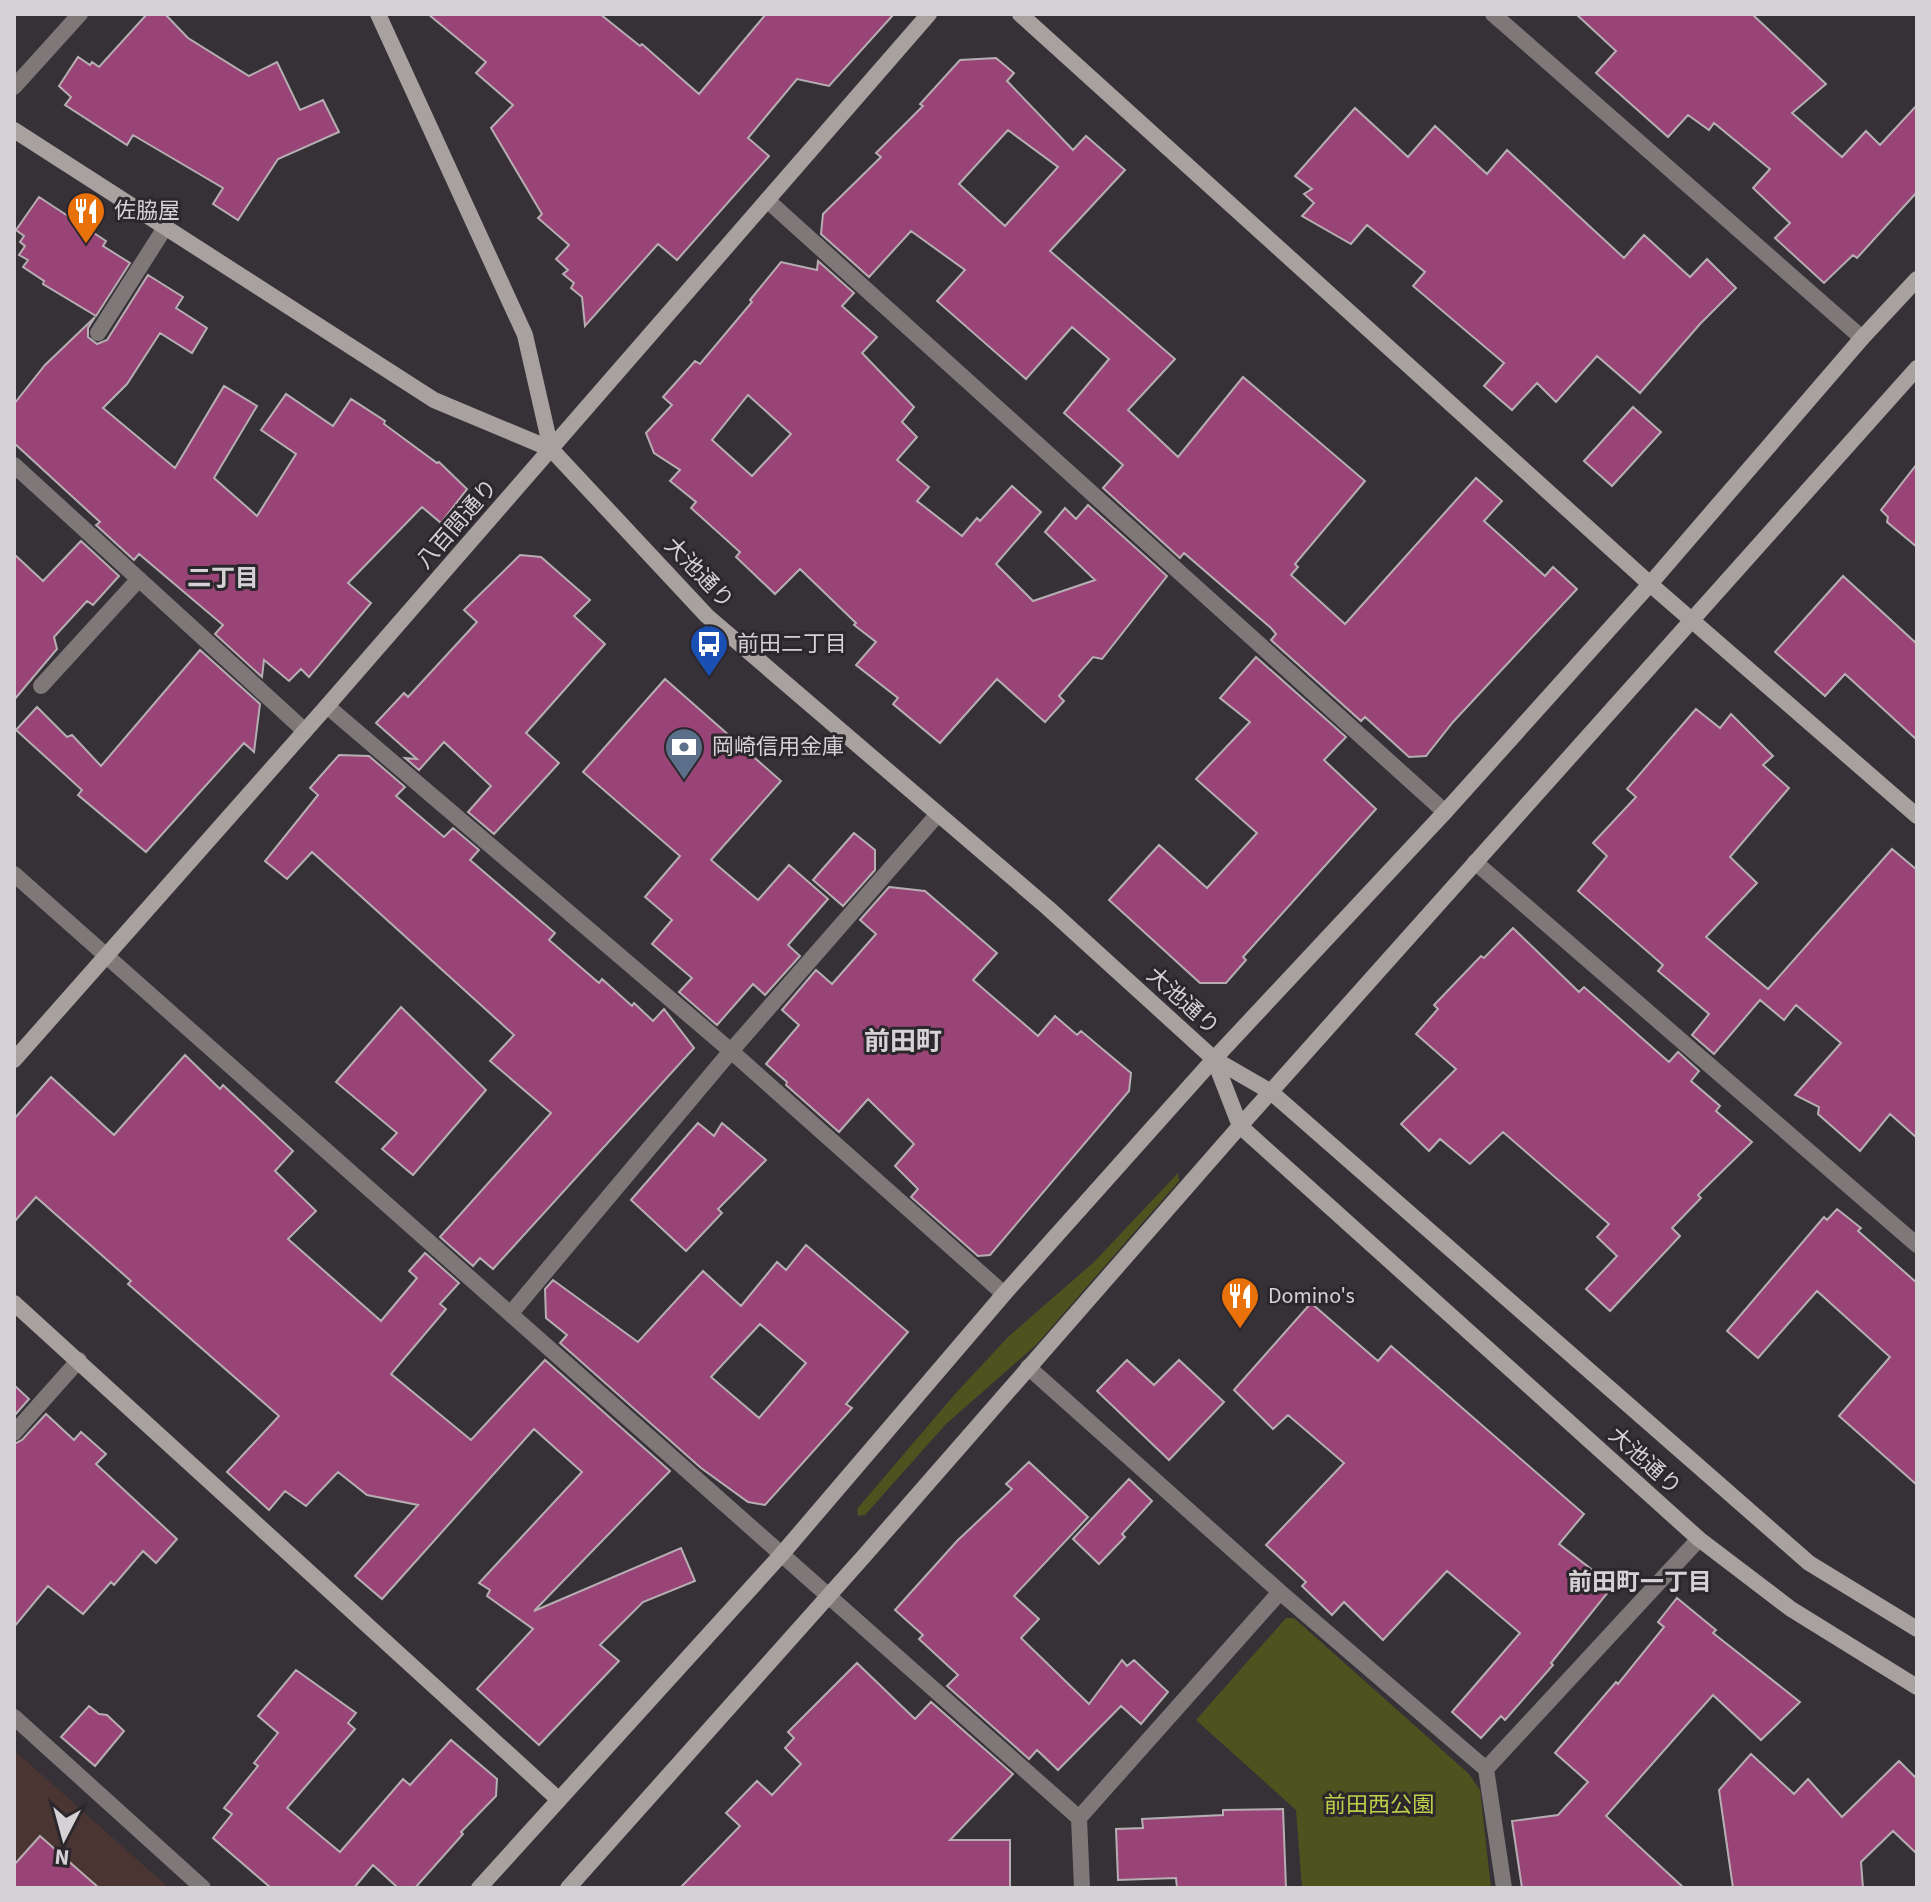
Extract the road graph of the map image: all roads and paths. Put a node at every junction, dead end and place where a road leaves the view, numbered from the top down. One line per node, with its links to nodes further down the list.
1 (80, 14): 6 (street)
2 (378, 14): 14 (street)
3 (929, 14): 8 (street, 八百間通り)
4 (1020, 14): 17 (street)
5 (1493, 14): 12 (street)
6 (14, 87)
7 (14, 130): 9 (street)
8 (767, 200): 14 (street, 八百間通り); 22 (street)
9 (166, 226): 11 (street); 14 (street)
10 (1917, 279): 12 (street)
11 (98, 333)
12 (1862, 338): 17 (street)
13 (1914, 378): 18 (street)
14 (551, 449): 20 (street, 八百間通り); 23 (street, 大池通り)
15 (14, 465): 16 (street)
16 (139, 579): 19 (street); 21 (street)
17 (1650, 584): 18 (street); 22 (street)
18 (1692, 620): 24 (street); 25 (street)
19 (41, 686)
20 (327, 706): 21 (street, 八百間通り); 28 (street)
21 (305, 731): 27 (street, 八百間通り)
22 (1445, 812): 29 (street)
23 (938, 814): 28 (street); 29 (street, 大池通り)
24 (1917, 816)
25 (1475, 862): 31 (street); 33 (street)
26 (14, 874): 27 (street)
27 (107, 957): 30 (street, 八百間通り); 36 (street)
28 (731, 1051): 34 (street); 36 (street)
29 (1214, 1059): 31 (street, 大池通り); 32 (street, 大池通り); 34 (street)
30 (14, 1060)
31 (1271, 1092): 32 (street); 44 (street, 大池通り)
32 (1240, 1126): 38 (street); 40 (street, 大池通り)
33 (1917, 1245)
34 (1004, 1294): 41 (street)
35 (14, 1303): 37 (street)
36 (511, 1313): 41 (street)
37 (79, 1360): 39 (street); 48 (street)
38 (1028, 1367): 42 (street); 43 (street)
39 (14, 1433)
40 (1699, 1539): 45 (street, 大池通り); 47 (street)
41 (781, 1555): 43 (street); 48 (street)
42 (1280, 1592): 47 (street); 49 (street)
43 (829, 1596): 49 (street); 52 (street)
44 (1917, 1629)
45 (1917, 1687)
46 (14, 1717): 50 (street)
47 (1486, 1769): 54 (street)
48 (558, 1799): 51 (street)
49 (1079, 1818): 53 (street)
50 (203, 1888)
51 (479, 1888)
52 (568, 1888)
53 (1082, 1888)
54 (1504, 1888)

